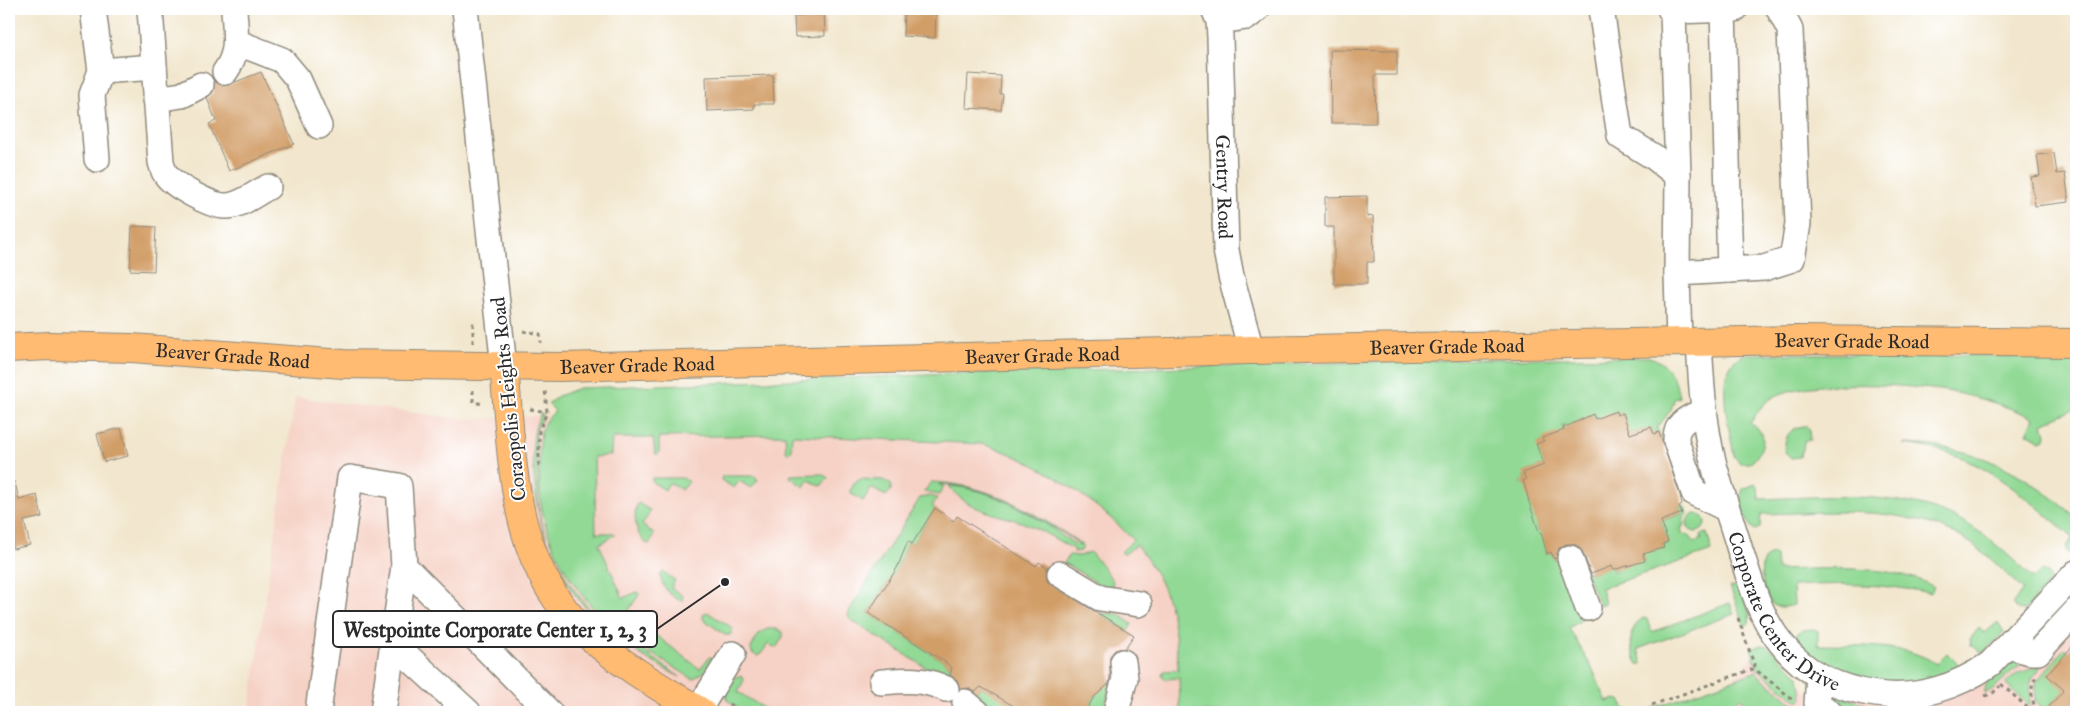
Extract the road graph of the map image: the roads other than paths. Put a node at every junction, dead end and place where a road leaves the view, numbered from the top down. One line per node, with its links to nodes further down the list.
1 (93, 9): 14 (street)
2 (150, 9): 13 (street)
3 (234, 9): 12 (street)
4 (465, 9): 28 (street, Coraopolis Heights Road)
5 (1257, 9): 11 (street, Gentry Road)
6 (1601, 9): 20 (street)
7 (1723, 9): 8 (street); 10 (street); 22 (street)
8 (1735, 9)
9 (1779, 9): 22 (street)
10 (1671, 10): 20 (street, Corporate Center Drive)
11 (1216, 15): 27 (street, Gentry Road)
12 (236, 42): 15 (street); 18 (street)
13 (154, 67): 14 (street); 17 (street)
14 (101, 71): 19 (street)
15 (226, 72)
16 (201, 85): 17 (street)
17 (156, 99): 21 (street)
18 (319, 126)
19 (97, 159)
20 (1678, 176): 23 (street, Corporate Center Drive)
21 (268, 187)
22 (1730, 270): 23 (street)
23 (1677, 273): 24 (street, Corporate Center Drive)
24 (1689, 342): 25 (main road, Beaver Grade Road); 27 (main road, Beaver Grade Road); 40 (street, Corporate Center Drive)
25 (2076, 343)
26 (9, 348): 28 (main road, Beaver Grade Road)
27 (1251, 350): 28 (main road, Beaver Grade Road)
28 (504, 367): 44 (main road, Coraopolis Heights Road)
29 (1570, 558): 34 (street)
30 (404, 566): 36 (street); 45 (street); 48 (street)
31 (2076, 573): 37 (street, Corporate Center Drive)
32 (1060, 574): 33 (street)
33 (1139, 604)
34 (1588, 608)
35 (2076, 610): 37 (street)
36 (393, 643): 46 (street); 47 (street)
37 (2009, 646): 43 (street, Corporate Center Drive)
38 (733, 654): 44 (street)
39 (1123, 662): 49 (street)
40 (1819, 676): 43 (street, Corporate Center Drive); 50 (street)
41 (882, 682): 42 (street)
42 (963, 701)
43 (1891, 704)
44 (701, 707)
45 (320, 712)
46 (383, 712)
47 (468, 712)
48 (549, 712)
49 (1116, 712)
50 (1829, 712)

